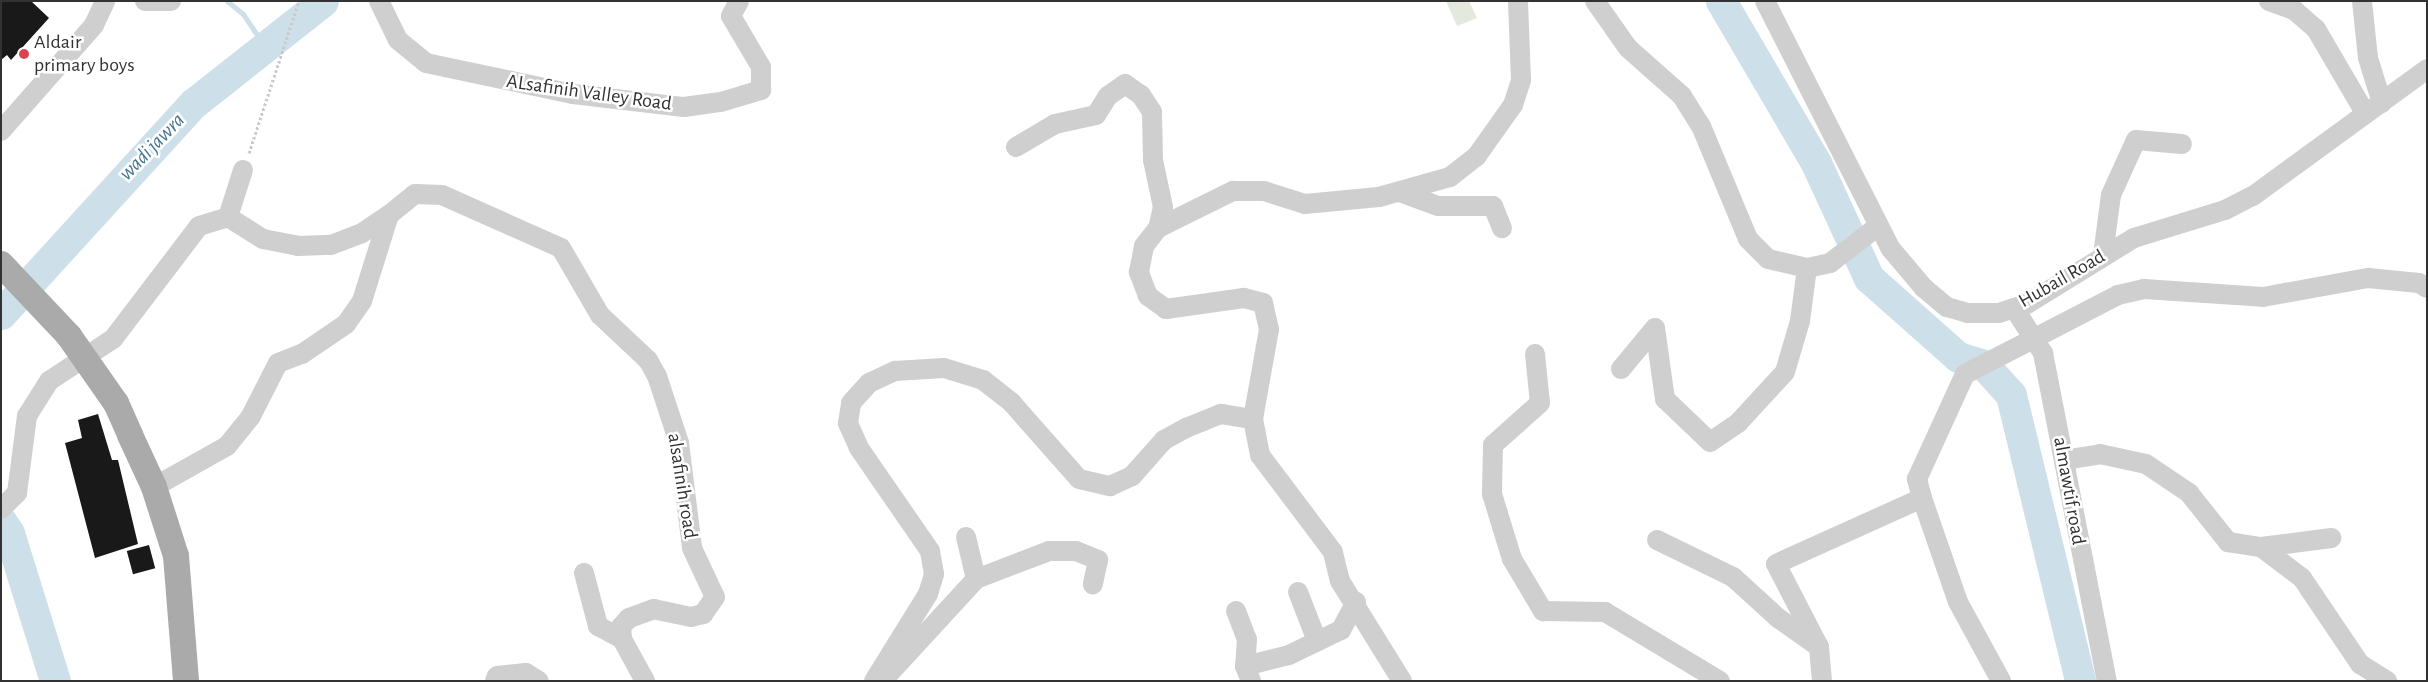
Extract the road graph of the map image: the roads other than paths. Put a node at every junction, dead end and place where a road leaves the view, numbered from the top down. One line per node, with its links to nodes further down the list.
1 (105, 1): 15 (street)
2 (145, 1): 3 (street)
3 (171, 1)
4 (379, 1): 5 (street, ALsafinih Valley Road)
5 (739, 1)
6 (1518, 1): 19 (street)
7 (1595, 1): 27 (street)
8 (1765, 1): 22 (street, Hubail Road)
9 (2269, 1): 11 (street)
10 (2362, 1): 13 (street)
11 (2301, 9): 14 (street)
12 (2427, 69): 13 (street, Hubail Road)
13 (2382, 103): 14 (street, Hubail Road)
14 (2365, 113): 25 (street, Hubail Road)
15 (1, 131)
16 (2182, 144): 25 (street)
17 (1016, 147): 23 (street)
18 (243, 170): 21 (street)
19 (1400, 192): 23 (street); 24 (street)
20 (389, 215): 21 (street, alsafinih road); 35 (street); 48 (street, alsafinih road)
21 (228, 216): 37 (street)
22 (1877, 227): 27 (street); 29 (street, Hubail Road)
23 (1158, 228): 33 (street)
24 (1502, 228)
25 (2103, 255): 29 (street, Hubail Road)
26 (1, 264): 35 (main road, bridge)
27 (1807, 268): 32 (street)
28 (2427, 288): 30 (street)
29 (2014, 308): 30 (street, almawtif road)
30 (2032, 336): 34 (street, almawtif road); 36 (street)
31 (1535, 354): 59 (street)
32 (1621, 369)
33 (1253, 419): 46 (street); 56 (street)
34 (2064, 460): 41 (street); 62 (street, almawtif road)
35 (154, 487): 52 (main road)
36 (1922, 498): 50 (street); 61 (street)
37 (1, 508)
38 (966, 537): 43 (street)
39 (2331, 538): 41 (street)
40 (1657, 540): 50 (street)
41 (2261, 547): 63 (street)
42 (584, 573): 48 (street)
43 (976, 579): 44 (street); 57 (street)
44 (1093, 584)
45 (1298, 592): 49 (street)
46 (1356, 602): 49 (street); 58 (street)
47 (1236, 612): 51 (street)
48 (622, 639): 55 (street)
49 (1317, 641): 51 (street)
50 (1820, 647): 60 (street)
51 (1248, 673)
52 (186, 681)
53 (495, 681): 54 (street)
54 (539, 681)
55 (645, 681)
56 (874, 681)
57 (882, 681)
58 (1402, 681)
59 (1720, 681)
60 (1822, 681)
61 (2001, 681)
62 (2107, 681)
63 (2387, 681)

